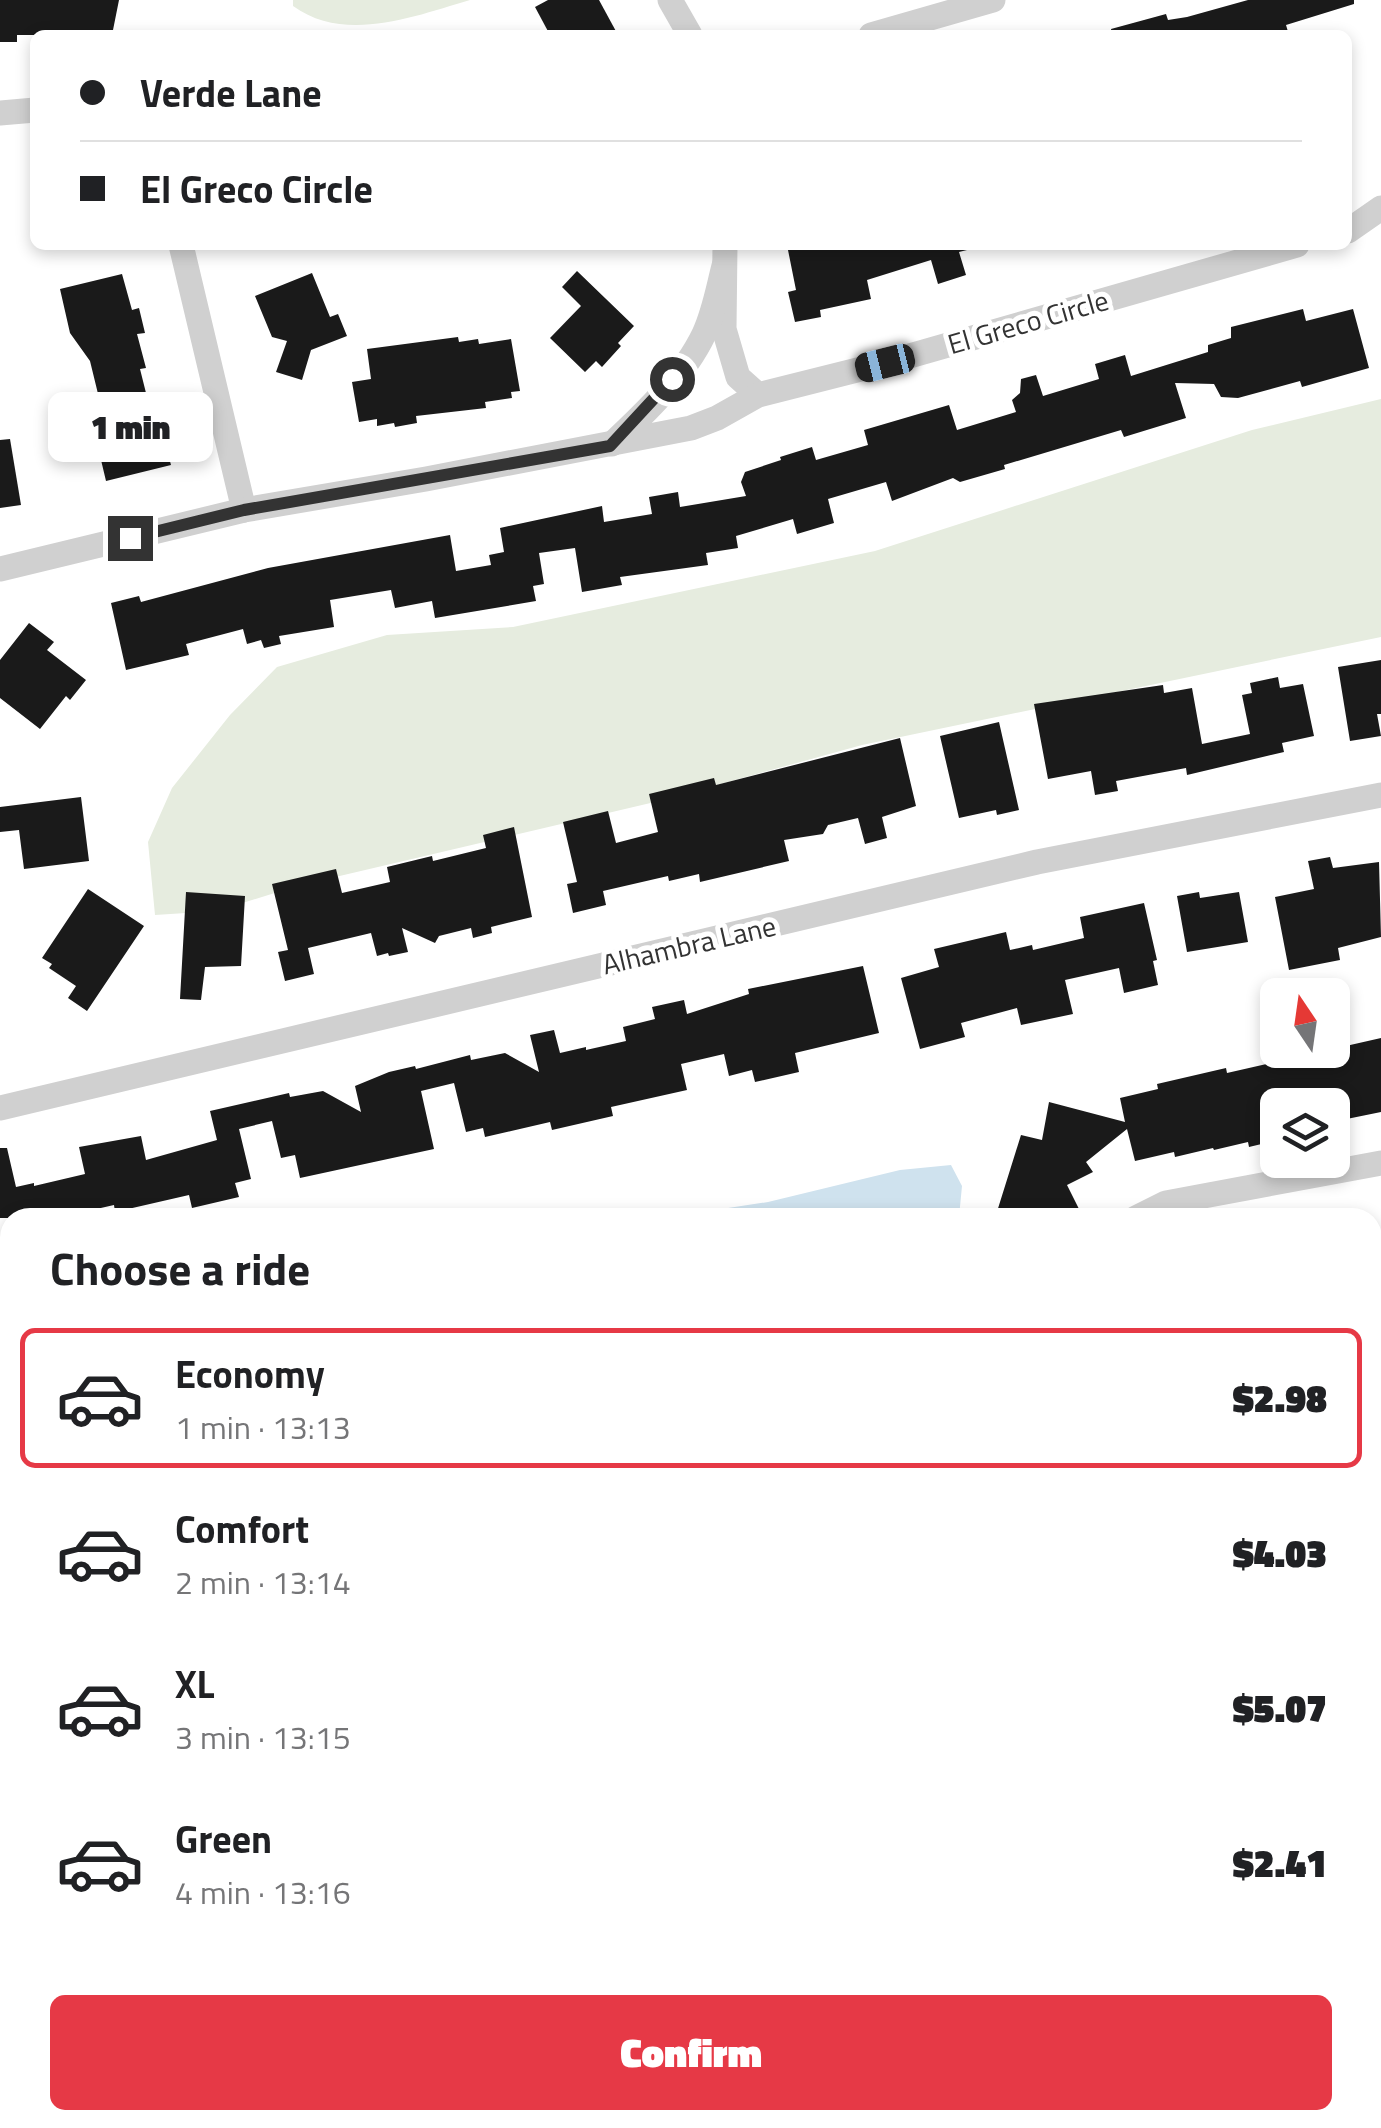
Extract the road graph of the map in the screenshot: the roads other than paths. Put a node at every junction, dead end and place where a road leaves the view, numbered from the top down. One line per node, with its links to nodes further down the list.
1 (670, 0): 3 (street)
2 (992, 0): 4 (street)
3 (687, 30)
4 (888, 30)
5 (30, 110): 6 (street)
6 (0, 113)
7 (1381, 208): 8 (street)
8 (1352, 228)
9 (182, 250): 14 (street)
10 (1280, 250): 12 (street, El Greco Circle)
11 (724, 255): 12 (street); 13 (street)
12 (758, 396): 13 (street, El Greco Circle)
13 (610, 446): 14 (street, El Greco Circle)
14 (244, 510): 15 (street, El Greco Circle)
15 (0, 568)
16 (1381, 795): 17 (street, Alhambra Lane)
17 (0, 1108)
18 (1381, 1162): 19 (street)
19 (1156, 1208)

